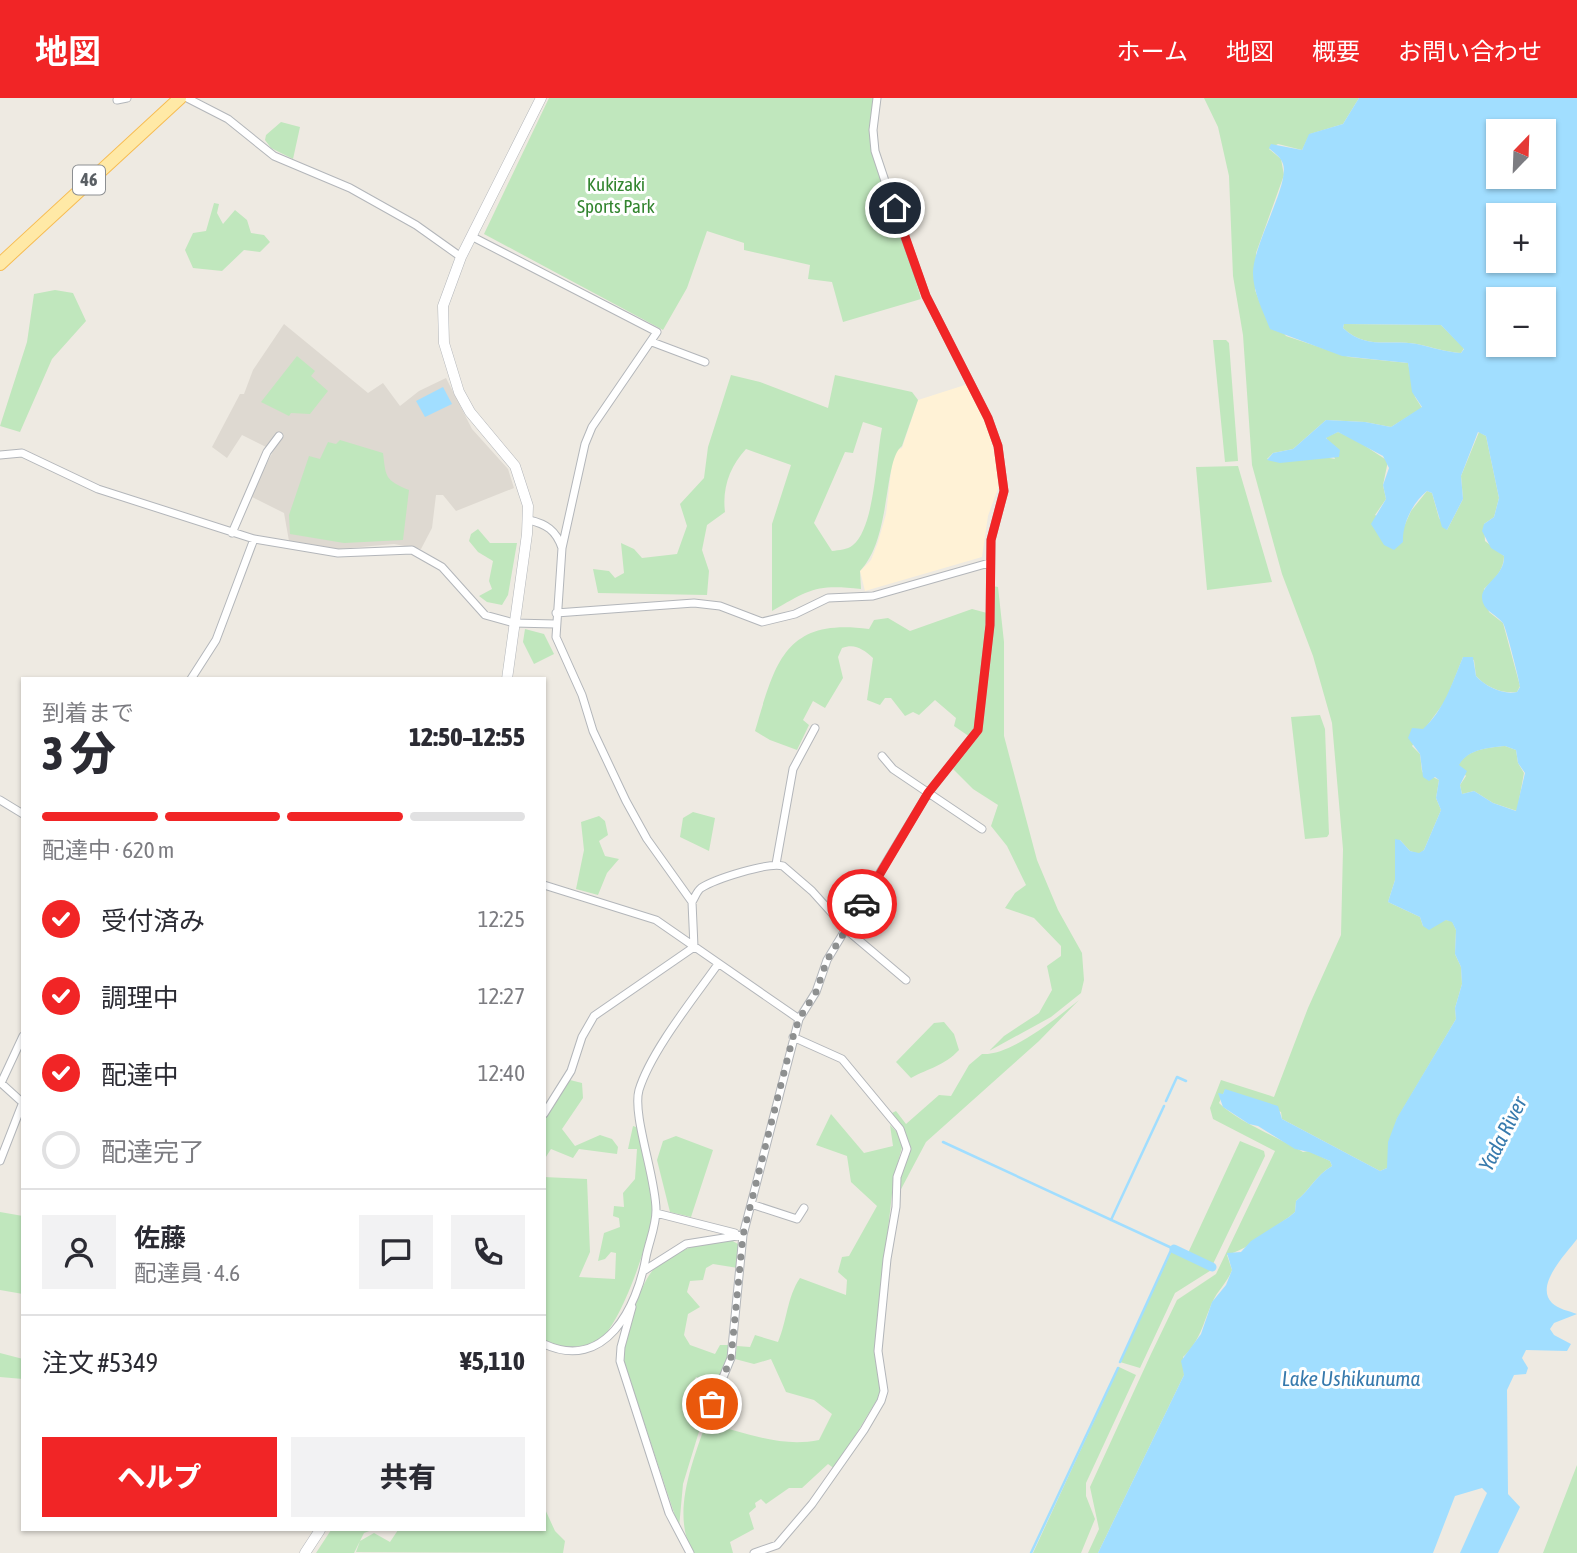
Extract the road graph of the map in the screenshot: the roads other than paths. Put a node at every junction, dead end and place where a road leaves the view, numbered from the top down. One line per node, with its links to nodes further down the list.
1 (127, 98): 6 (street)
2 (180, 98): 9 (main road, 46)
3 (187, 98): 8 (street)
4 (541, 98): 7 (street)
5 (877, 98): 18 (street)
6 (117, 100)
7 (471, 236): 8 (street); 10 (street)
8 (461, 257): 14 (street)
9 (0, 264)
10 (652, 342): 11 (street); 17 (street)
11 (705, 362)
12 (279, 436): 15 (street)
13 (0, 455): 15 (street)
14 (529, 520): 17 (street); 20 (street)
15 (232, 533): 16 (street)
16 (254, 539): 20 (street); 22 (street)
17 (562, 548): 19 (street)
18 (989, 564): 19 (street); 26 (street)
19 (556, 612): 21 (street)
20 (514, 623): 21 (street); 23 (street)
21 (555, 624): 32 (street)
22 (192, 677)
23 (508, 677)
24 (815, 727): 30 (street)
25 (883, 756): 26 (street)
26 (928, 793): 29 (street); 33 (street)
27 (0, 800): 28 (street)
28 (21, 813)
29 (982, 828)
30 (776, 864): 32 (street); 33 (street)
31 (546, 886): 34 (street)
32 (692, 902): 34 (street)
33 (847, 928): 36 (street); 37 (street)
34 (694, 947): 35 (street); 42 (street)
35 (718, 964): 37 (street); 46 (street)
36 (906, 980)
37 (799, 1019): 38 (street)
38 (793, 1037): 44 (street); 55 (street)
39 (21, 1039): 40 (street)
40 (21, 1101)
41 (21, 1108): 43 (street)
42 (546, 1111)
43 (0, 1161)
44 (751, 1205): 45 (street); 47 (street)
45 (804, 1208)
46 (656, 1213): 47 (street); 48 (street)
47 (743, 1235): 48 (street); 51 (street)
48 (645, 1270): 49 (street)
49 (636, 1293): 50 (street); 54 (street)
50 (546, 1345)
51 (712, 1404)
52 (319, 1531): 53 (street)
53 (305, 1553)
54 (690, 1553)
55 (754, 1553)

